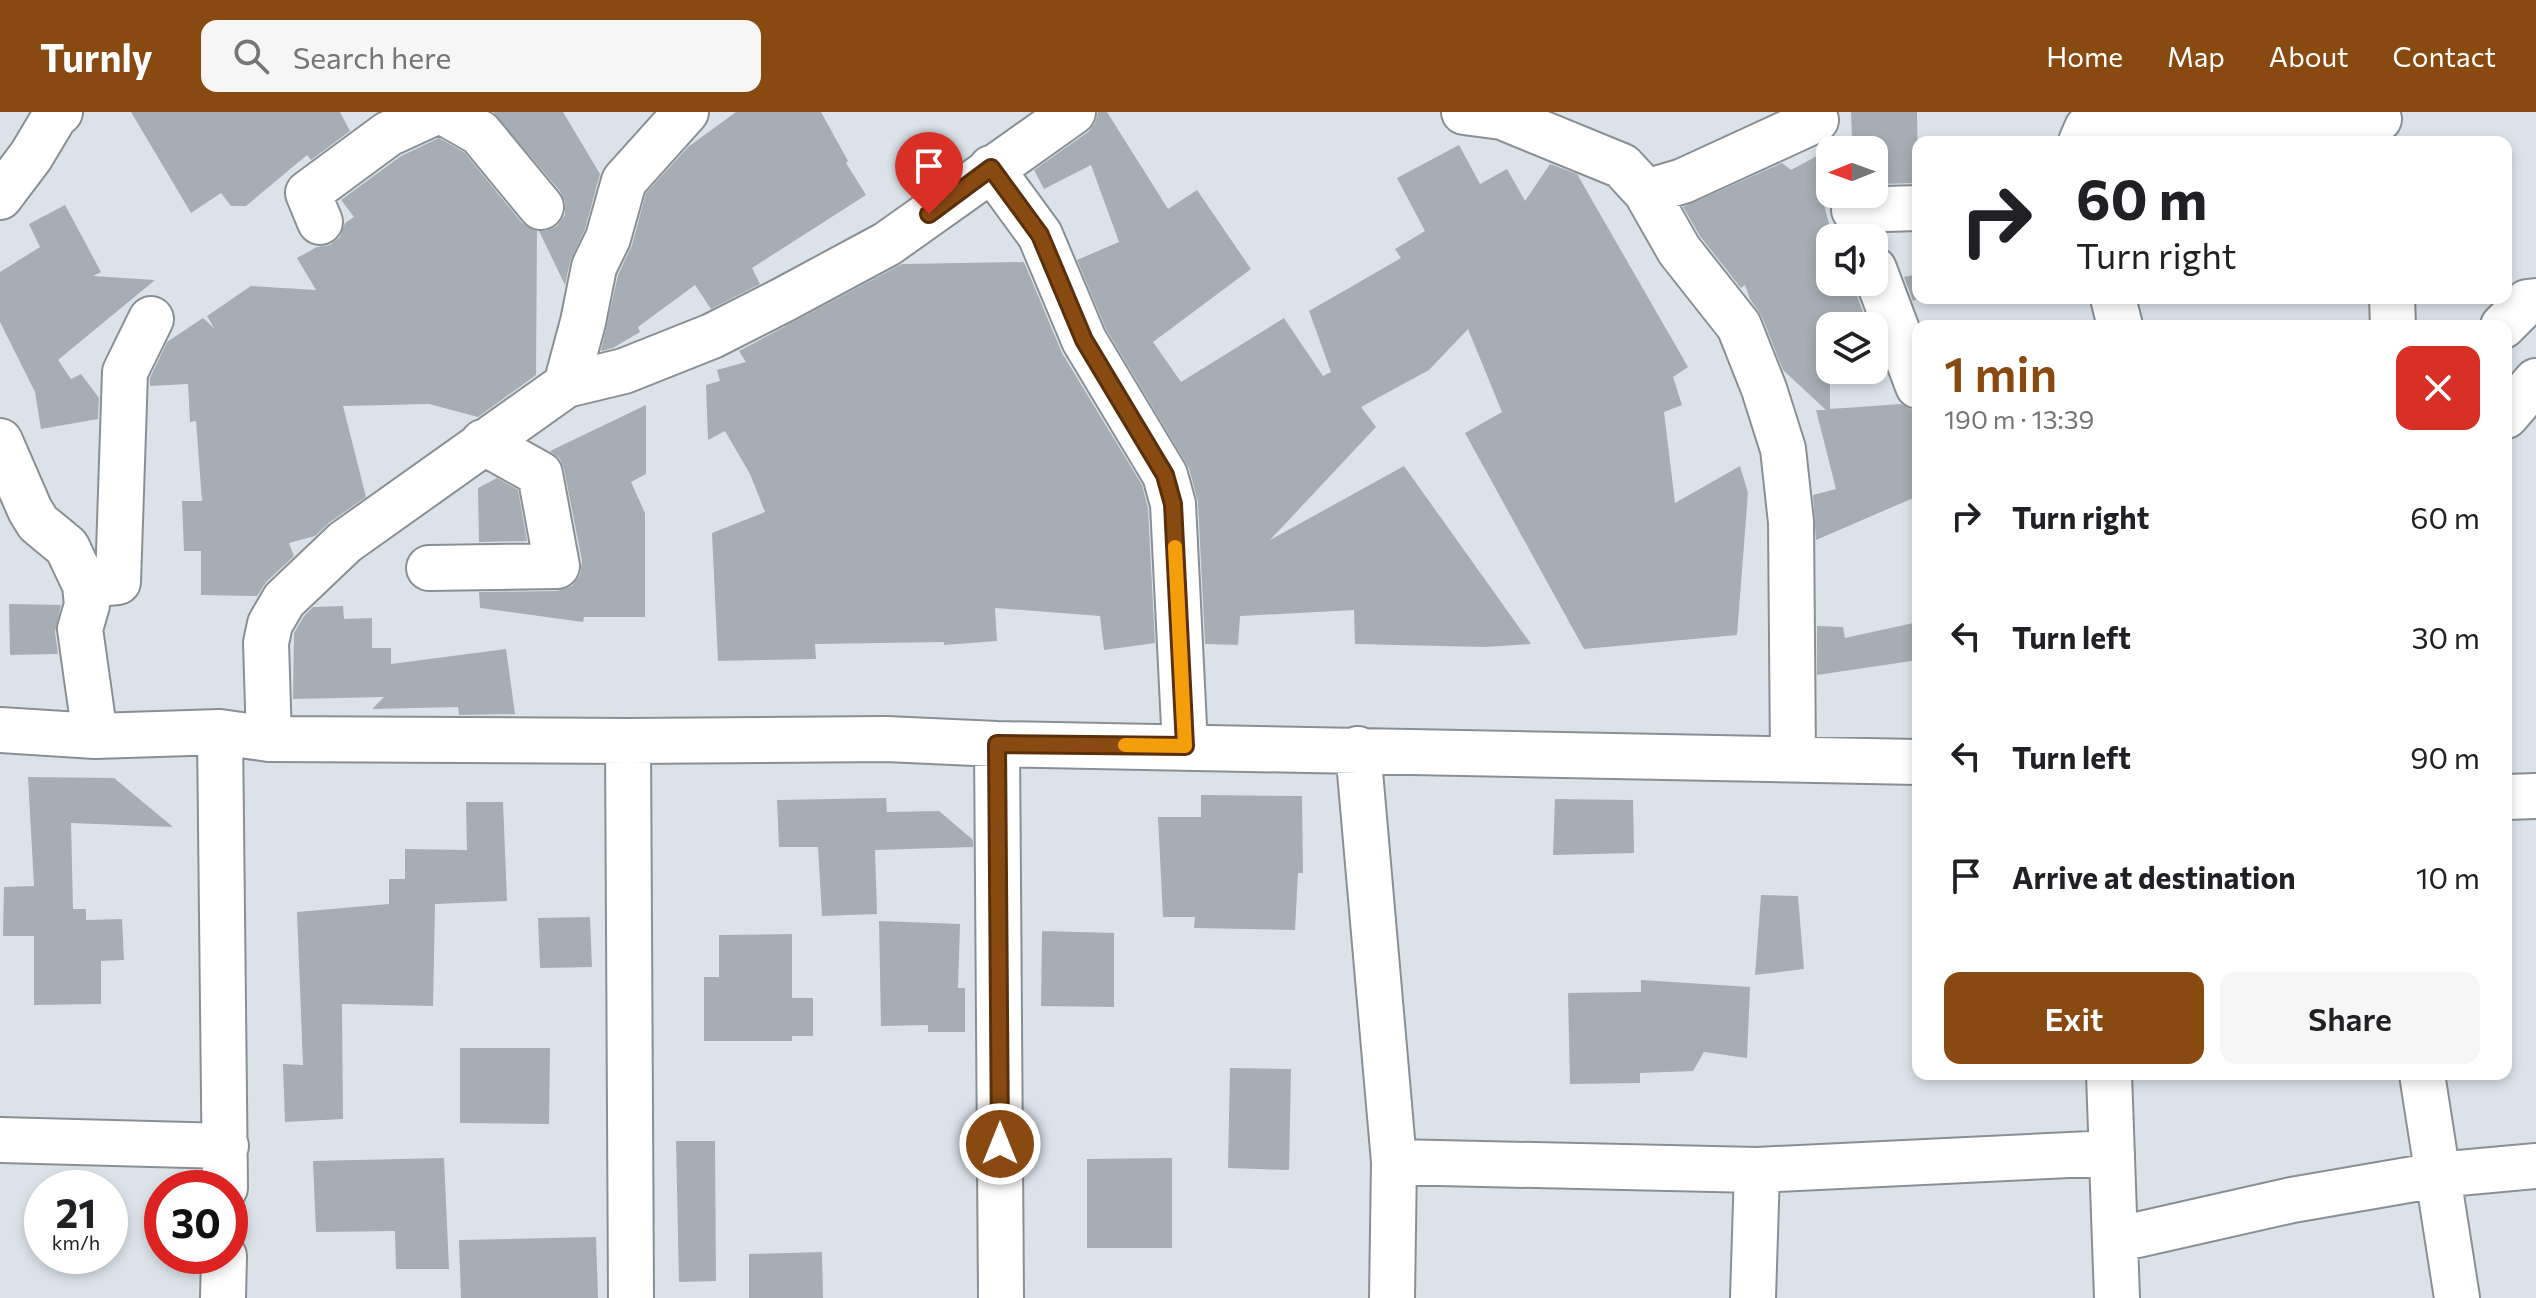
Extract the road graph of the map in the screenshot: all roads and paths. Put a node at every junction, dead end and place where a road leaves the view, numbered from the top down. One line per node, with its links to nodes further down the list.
1 (60, 112): 13 (street)
2 (436, 112): 7 (street)
3 (443, 112): 14 (street)
4 (686, 112): 24 (street)
5 (1073, 112): 11 (street)
6 (1464, 112): 12 (street)
7 (383, 123): 17 (street)
8 (2380, 124): 10 (street)
9 (1822, 129): 12 (street)
10 (2084, 136)
11 (991, 168): 24 (street); 36 (street)
12 (1646, 192): 38 (street)
13 (0, 197)
14 (541, 207)
15 (1912, 209): 16 (street)
16 (1855, 214)
17 (320, 222)
18 (1884, 296): 22 (street)
19 (2536, 301): 21 (street)
20 (151, 319): 29 (street)
21 (2509, 320)
22 (1912, 370)
23 (2536, 381): 25 (street)
24 (566, 385): 27 (street)
25 (2512, 409)
26 (0, 441): 29 (street)
27 (483, 442): 28 (street); 33 (street)
28 (429, 568)
29 (85, 585): 32 (street)
30 (0, 730): 32 (street)
31 (220, 732): 32 (street); 33 (street); 48 (street)
32 (95, 736)
33 (269, 739): 34 (street)
34 (628, 741): 35 (street); 54 (street)
35 (997, 744): 36 (street); 55 (street)
36 (1185, 746): 37 (street)
37 (1358, 749): 38 (street); 46 (street)
38 (1793, 758): 39 (street)
39 (1912, 762)
40 (2536, 796): 41 (street)
41 (2512, 797)
42 (2109, 1080): 45 (street)
43 (2423, 1080): 50 (street)
44 (0, 1140): 48 (street)
45 (2112, 1153): 49 (street); 51 (street)
46 (1394, 1162): 49 (street); 56 (street)
47 (2536, 1166): 50 (street)
48 (226, 1167)
49 (1757, 1170): 57 (street)
50 (2437, 1175): 51 (street); 59 (street)
51 (2115, 1240): 58 (street)
52 (224, 1274): 53 (street)
53 (223, 1298)
54 (631, 1298)
55 (1001, 1298)
56 (1392, 1298)
57 (1753, 1298)
58 (2117, 1298)
59 (2457, 1298)

